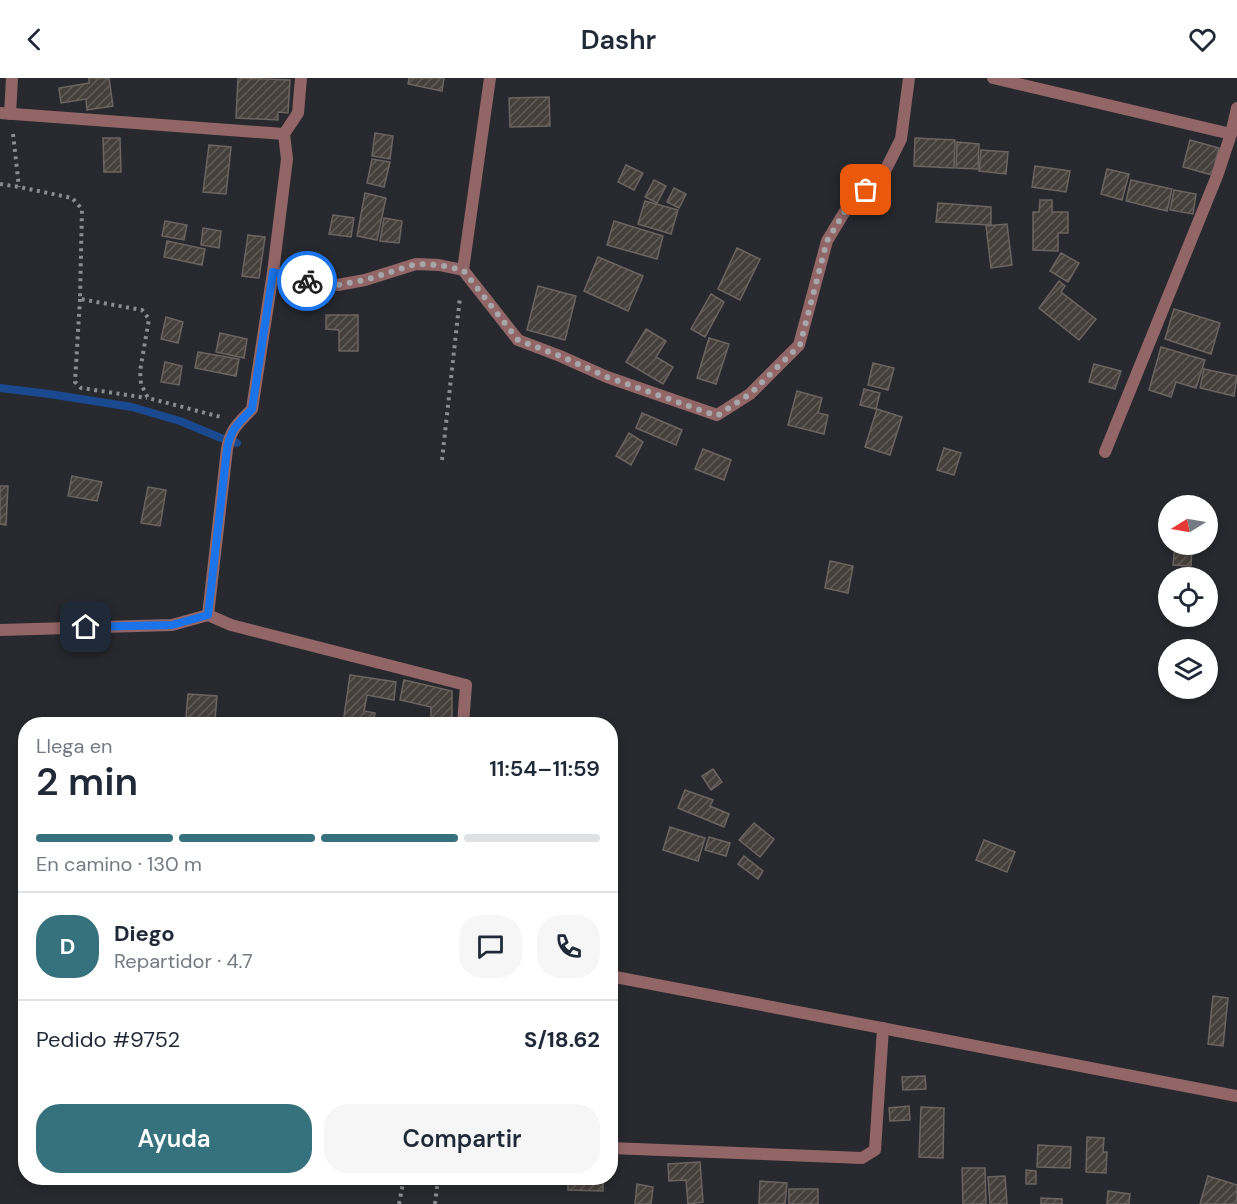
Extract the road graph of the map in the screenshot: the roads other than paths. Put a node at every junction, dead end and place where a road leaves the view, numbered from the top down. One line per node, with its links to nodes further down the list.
1 (12, 78): 7 (street)
2 (301, 78): 8 (street)
3 (490, 78): 10 (street)
4 (909, 78): 10 (street)
5 (993, 78): 9 (street)
6 (1237, 108): 9 (street)
7 (5, 113): 8 (street)
8 (285, 134): 11 (street)
9 (1231, 134): 12 (street)
10 (463, 270): 11 (street)
11 (273, 272): 13 (street)
12 (1105, 452)
13 (208, 615): 14 (street); 15 (street)
14 (0, 630)
15 (464, 717)
16 (618, 978): 17 (street)
17 (883, 1028): 18 (street); 19 (street)
18 (1237, 1096)
19 (618, 1148)

